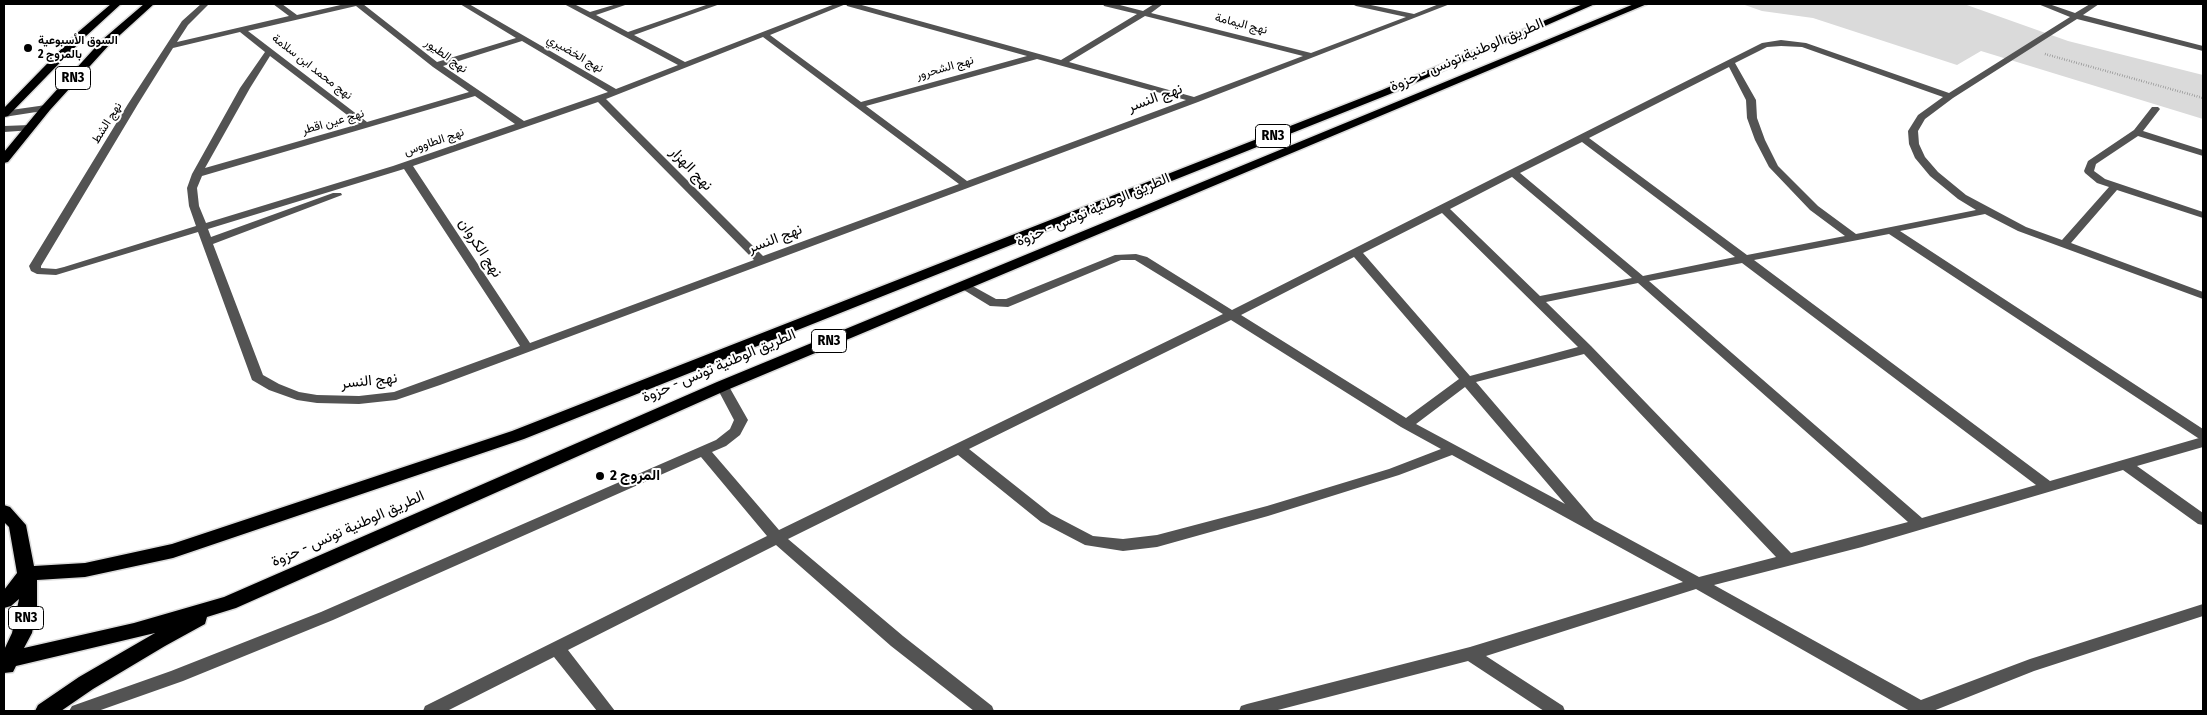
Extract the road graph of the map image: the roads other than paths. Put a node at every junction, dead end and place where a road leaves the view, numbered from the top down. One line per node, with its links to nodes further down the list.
1 (116, 4): 46 (highway, RN3)
2 (149, 4): 44 (highway, RN3)
3 (205, 4): 29 (street, نهج الشط)
4 (277, 4): 24 (street)
5 (356, 4): 24 (street); 37 (street, نهج الطيور)
6 (464, 4): 28 (street, نهج الخضيري)
7 (568, 4): 21 (street)
8 (624, 4): 21 (street)
9 (716, 4): 27 (street)
10 (842, 4): 26 (street, نهج الطاووس)
11 (850, 4): 33 (street)
12 (1107, 4): 20 (street, نهج اليمامة)
13 (1159, 4): 20 (street)
14 (1356, 4): 22 (street)
15 (1446, 4): 22 (street, نهج النسر)
16 (1590, 4): 95 (highway, الطريق الوطنية تونس - حزوة / RN3)
17 (1642, 4): 73 (highway, الطريق الوطنية تونس - حزوة / RN3)
18 (2042, 4): 23 (street)
19 (2095, 4): 23 (street)
20 (1146, 13): 32 (street, نهج اليمامة); 34 (street)
21 (589, 15): 27 (street)
22 (1414, 16): 32 (street, نهج النسر)
23 (2076, 16): 30 (street); 40 (street)
24 (296, 18): 25 (street)
25 (242, 30): 29 (street); 31 (street, نهج محمد ابن سلامة)
26 (764, 34): 36 (street, نهج الطاووس); 43 (street)
27 (627, 35): 36 (street)
28 (523, 38): 37 (street); 39 (street, نهج الخضيري)
29 (170, 46): 70 (street, نهج الشط)
30 (2203, 49)
31 (270, 50): 47 (street, نهج محمد ابن سلامة); 57 (street, نهج النسر)
32 (1310, 55): 42 (street, نهج النسر)
33 (1038, 56): 34 (street); 43 (street, نهج الشحرور)
34 (1064, 62): 42 (street)
35 (1730, 62): 40 (street); 52 (street); 65 (street)
36 (683, 64): 39 (street, نهج الطاووس)
37 (436, 65): 38 (street, نهج الطيور)
38 (476, 92): 47 (street, نهج عين اقطر); 48 (street, نهج الطيور)
39 (615, 92): 41 (street, نهج الطاووس)
40 (1950, 96): 61 (street)
41 (600, 98): 48 (street, نهج الطاووس); 71 (street, نهج الهزار)
42 (1195, 100): 58 (street, نهج النسر)
43 (859, 105): 58 (street)
44 (46, 108): 46 (street); 49 (highway, RN3)
45 (2155, 110): 51 (street)
46 (4, 114)
47 (366, 125): 57 (street, نهج عين اقطر)
48 (523, 125): 55 (street, نهج الطاووس)
49 (30, 128): 50 (street); 54 (highway, RN3)
50 (4, 129)
51 (2138, 132): 53 (street); 59 (street)
52 (1583, 138): 56 (street); 69 (street)
53 (2203, 153)
54 (4, 159)
55 (402, 166): 63 (street, نهج الطاووس); 66 (street); 77 (street, نهج الكروان)
56 (1513, 172): 60 (street); 72 (street)
57 (197, 174): 63 (street, نهج النسر)
58 (965, 184): 71 (street, نهج النسر)
59 (2115, 186): 62 (street); 67 (street)
60 (1443, 208): 68 (street); 75 (street)
61 (1986, 211): 64 (street); 67 (street)
62 (2203, 215)
63 (203, 229): 66 (street, نهج النسر); 70 (street, نهج الطاووس)
64 (1892, 231): 65 (street); 82 (street)
65 (1855, 238): 69 (street)
66 (208, 242): 77 (street, نهج النسر)
67 (2064, 245): 74 (street)
68 (1356, 252): 76 (street); 79 (street)
69 (1745, 259): 72 (street); 88 (street)
70 (39, 261)
71 (760, 261): 77 (street, نهج النسر)
72 (1640, 279): 75 (street); 91 (street)
73 (963, 285): 76 (street); 80 (highway, الطريق الوطنية تونس - حزوة / RN3)
74 (2203, 296)
75 (1537, 300): 78 (street)
76 (1231, 315): 81 (street); 84 (street)
77 (527, 348)
78 (1587, 349): 79 (street); 94 (street)
79 (1465, 381): 81 (street); 92 (street)
80 (722, 386): 86 (street); 98 (highway, الطريق الوطنية تونس - حزوة / RN3)
81 (1406, 424): 85 (street)
82 (2203, 435)
83 (2203, 442): 87 (street)
84 (960, 449): 85 (street); 93 (street)
85 (1452, 450): 92 (street)
86 (703, 451): 93 (street); 105 (street)
87 (2126, 465): 88 (street); 90 (street)
88 (2047, 486): 91 (street)
89 (4, 511): 95 (highway, RN3)
90 (2203, 520)
91 (1919, 524): 94 (street)
92 (1592, 526): 96 (street)
93 (777, 538): 100 (street); 108 (street)
94 (1788, 560): 96 (street)
95 (27, 574): 97 (highway, RN3); 102 (highway, RN3)
96 (1698, 583): 101 (street); 103 (street)
97 (4, 601)
98 (229, 603): 102 (highway, الطريق الوطنية تونس - حزوة / RN3); 104 (highway)
99 (2203, 610): 103 (street)
100 (557, 649): 106 (street); 107 (street)
101 (1470, 654): 109 (street); 110 (street)
102 (6, 663)
103 (1922, 710)
104 (45, 711)
105 (78, 711)
106 (431, 711)
107 (607, 711)
108 (986, 711)
109 (1247, 711)
110 (1557, 711)

